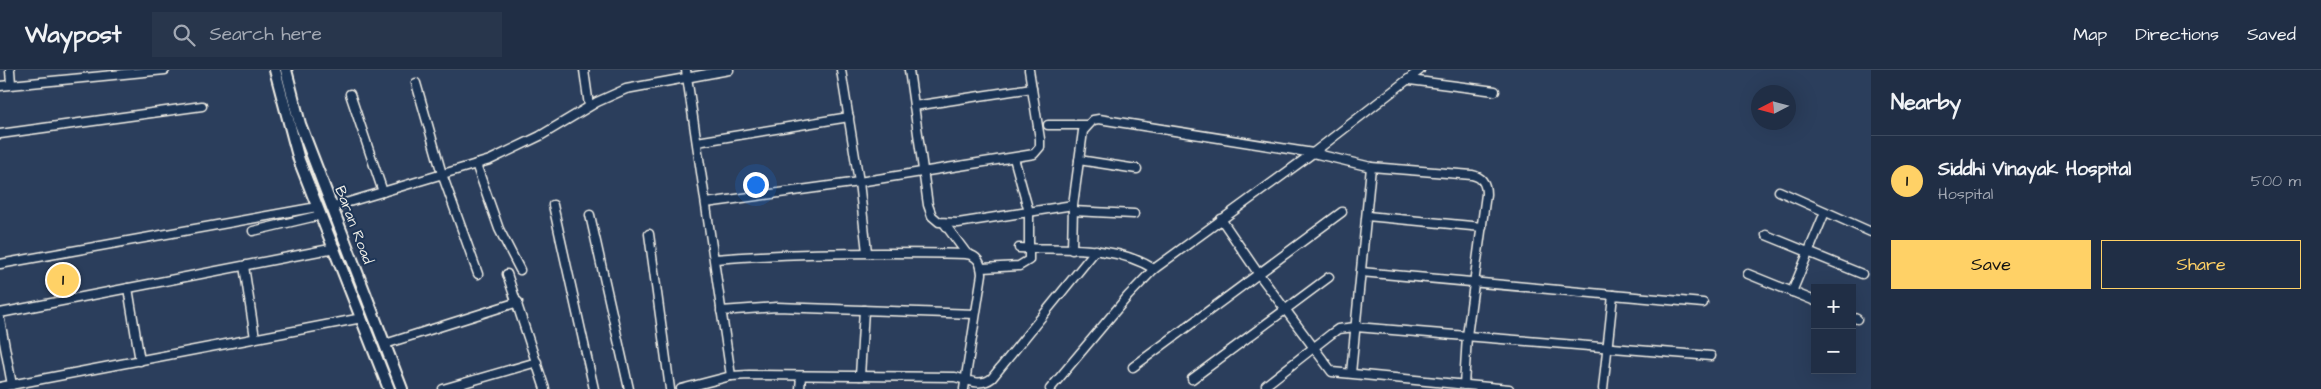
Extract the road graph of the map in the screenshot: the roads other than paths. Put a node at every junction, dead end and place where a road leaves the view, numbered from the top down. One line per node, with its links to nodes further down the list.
1 (10, 70): 14 (street)
2 (161, 70): 14 (street)
3 (275, 70): 42 (main road, Baran Road)
4 (286, 70): 40 (main road, Baran Road)
5 (584, 70): 20 (street)
6 (729, 70): 11 (street)
7 (841, 70): 22 (street)
8 (909, 70): 21 (street)
9 (1028, 70): 16 (street)
10 (1420, 70): 12 (street)
11 (687, 73): 20 (street); 26 (street)
12 (1410, 80): 17 (street); 27 (street)
13 (416, 83): 34 (street)
14 (12, 84): 15 (street)
15 (0, 86)
16 (1032, 88): 21 (street); 28 (street)
17 (1495, 91)
18 (350, 94): 37 (street)
19 (202, 106): 25 (street)
20 (589, 106): 30 (street)
21 (914, 106): 33 (street)
22 (850, 116): 26 (street); 35 (street)
23 (1048, 125): 24 (street)
24 (1087, 125): 27 (street); 29 (street)
25 (0, 134)
26 (697, 142): 38 (street)
27 (1313, 153): 31 (street); 49 (street)
28 (1014, 158): 33 (street); 43 (street)
29 (1079, 160): 32 (street); 41 (street)
30 (476, 164): 34 (street); 68 (street)
31 (1371, 167): 48 (street); 51 (street)
32 (1137, 169)
33 (924, 172): 35 (street); 50 (street)
34 (442, 174): 37 (street); 72 (street)
35 (859, 182): 38 (street); 62 (street)
36 (1779, 191): 45 (street)
37 (383, 192): 40 (street)
38 (706, 203): 64 (street)
39 (553, 206): 116 (street)
40 (332, 208): 94 (main road, Baran Road)
41 (1073, 208): 43 (street); 46 (street); 59 (street)
42 (319, 211): 52 (street); 56 (main road, Baran Road); 65 (street)
43 (1028, 212): 50 (street); 58 (street)
44 (1342, 212): 71 (street)
45 (1825, 212): 53 (street); 61 (street)
46 (1134, 214)
47 (590, 215): 117 (street)
48 (1367, 216): 51 (street); 70 (street)
49 (1221, 219): 69 (street); 71 (street)
50 (944, 223): 63 (street)
51 (1482, 227): 77 (street)
52 (252, 231)
53 (1871, 232)
54 (649, 234): 118 (street)
55 (1766, 235): 61 (street)
56 (335, 248): 66 (street); 89 (main road, Baran Road)
57 (1020, 248): 58 (street)
58 (1030, 249): 59 (street); 67 (street)
59 (1072, 250): 60 (street)
60 (1096, 250): 69 (street); 106 (street)
61 (1809, 251): 75 (street); 79 (street)
62 (866, 252): 63 (street); 64 (street)
63 (967, 254): 67 (street)
64 (715, 259): 86 (street)
65 (0, 264)
66 (244, 266): 78 (street); 93 (street)
67 (982, 268): 88 (street)
68 (520, 270)
69 (1154, 270): 121 (street)
70 (1361, 272): 77 (street); 91 (street)
71 (1258, 273): 85 (street); 100 (street)
72 (478, 274)
73 (507, 274): 82 (street)
74 (1748, 274): 79 (street)
75 (1862, 274)
76 (1329, 277): 85 (street)
77 (1474, 282): 80 (street); 92 (street)
78 (128, 288): 87 (street); 98 (street)
79 (1792, 292): 81 (street)
80 (1613, 295): 83 (street); 96 (street)
81 (1811, 299)
82 (518, 302): 94 (street); 99 (street)
83 (1703, 303)
84 (864, 310): 86 (street); 88 (street); 104 (street)
85 (1286, 310): 95 (street); 105 (street)
86 (722, 311): 102 (street)
87 (0, 313)
88 (975, 314): 106 (street)
89 (362, 318): 93 (street); 112 (main road, Baran Road)
90 (0, 320): 108 (street)
91 (1356, 327): 92 (street); 95 (street); 101 (street)
92 (1468, 336): 96 (street); 107 (street)
93 (255, 338): 98 (street)
94 (385, 344): 113 (main road, Baran Road)
95 (1313, 346): 101 (street); 109 (street)
96 (1607, 348): 97 (street); 123 (street)
97 (1711, 356)
98 (140, 360): 108 (street)
99 (537, 362): 114 (street); 115 (street)
100 (1133, 368)
101 (1351, 373): 107 (street)
102 (730, 376): 103 (street); 111 (street)
103 (800, 376): 104 (street); 119 (street)
104 (860, 376): 106 (street)
105 (1192, 378)
106 (965, 379): 120 (street)
107 (1464, 384): 122 (street)
108 (12, 385): 110 (street)
109 (1266, 385)
110 (0, 387)
111 (685, 388)
112 (389, 389)
113 (402, 389)
114 (443, 389)
115 (545, 389)
116 (594, 389)
117 (628, 389)
118 (670, 389)
119 (800, 389)
120 (964, 389)
121 (1053, 389)
122 (1509, 389)
123 (1603, 389)

